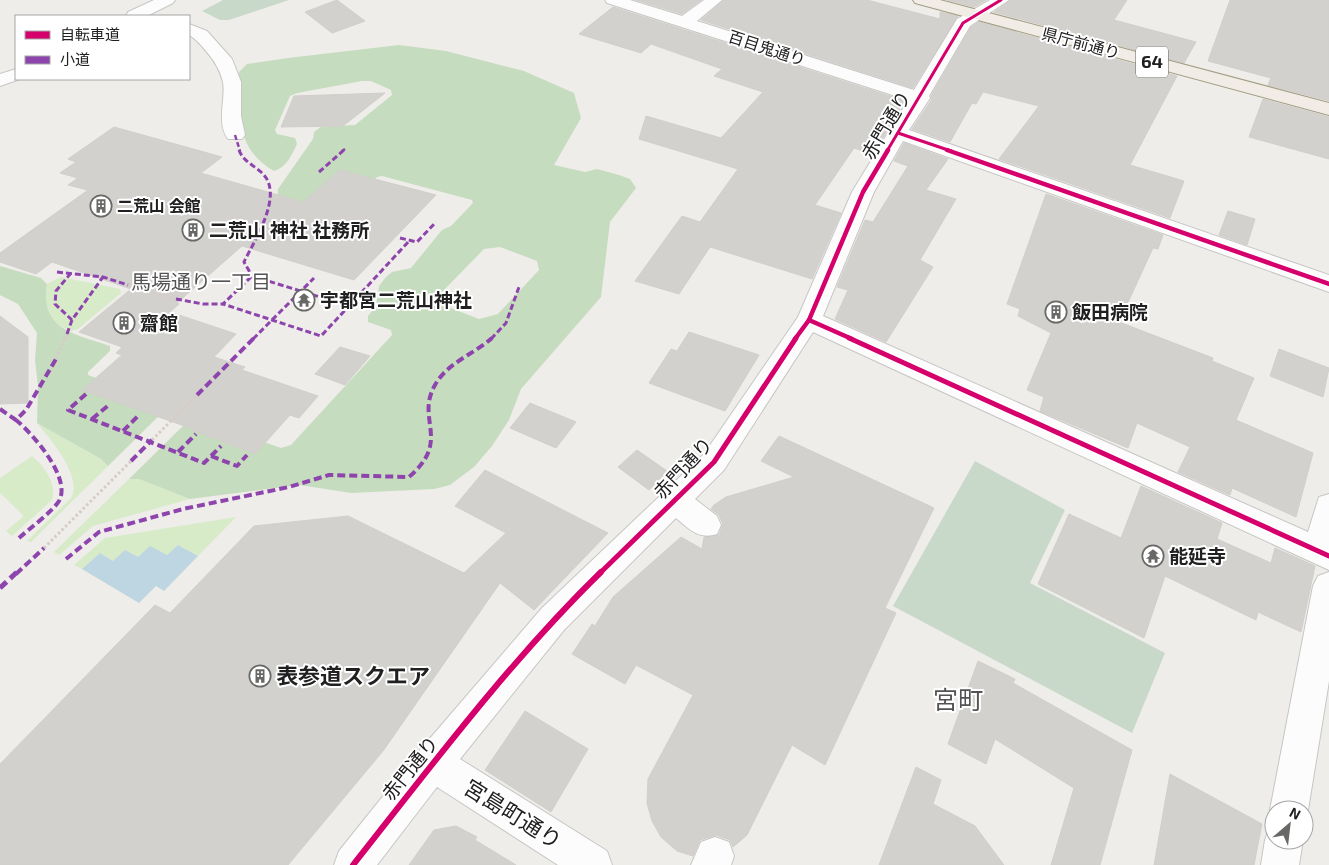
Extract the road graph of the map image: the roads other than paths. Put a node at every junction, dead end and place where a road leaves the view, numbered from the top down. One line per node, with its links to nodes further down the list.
1 (167, 0): 6 (street)
2 (614, 0): 8 (street, 百目鬼通り)
3 (714, 0): 8 (street)
4 (921, 0): 7 (main road, 県庁前通り / 64)
5 (1001, 0): 7 (street, 赤門通り)
6 (148, 14)
7 (975, 14): 12 (street, 赤門通り); 13 (main road, 県庁前通り / 64)
8 (685, 22): 12 (street, 百目鬼通り)
9 (190, 30): 15 (street)
10 (15, 74): 11 (street)
11 (0, 81)
12 (921, 98): 14 (street, 赤門通り)
13 (1329, 109)
14 (898, 133): 16 (street); 17 (street, 赤門通り)
15 (235, 135)
16 (1329, 284)
17 (809, 320): 18 (street, 赤門通り); 22 (street)
18 (674, 500): 20 (street); 24 (street, 赤門通り)
19 (1329, 506): 21 (street)
20 (706, 525)
21 (1329, 547)
22 (1329, 556)
23 (1329, 586): 25 (street)
24 (433, 763): 27 (street, 赤門通り); 28 (street, 宮島町通り)
25 (1291, 800)
26 (1282, 850): 29 (street)
27 (353, 865)
28 (593, 865)
29 (1280, 865)

